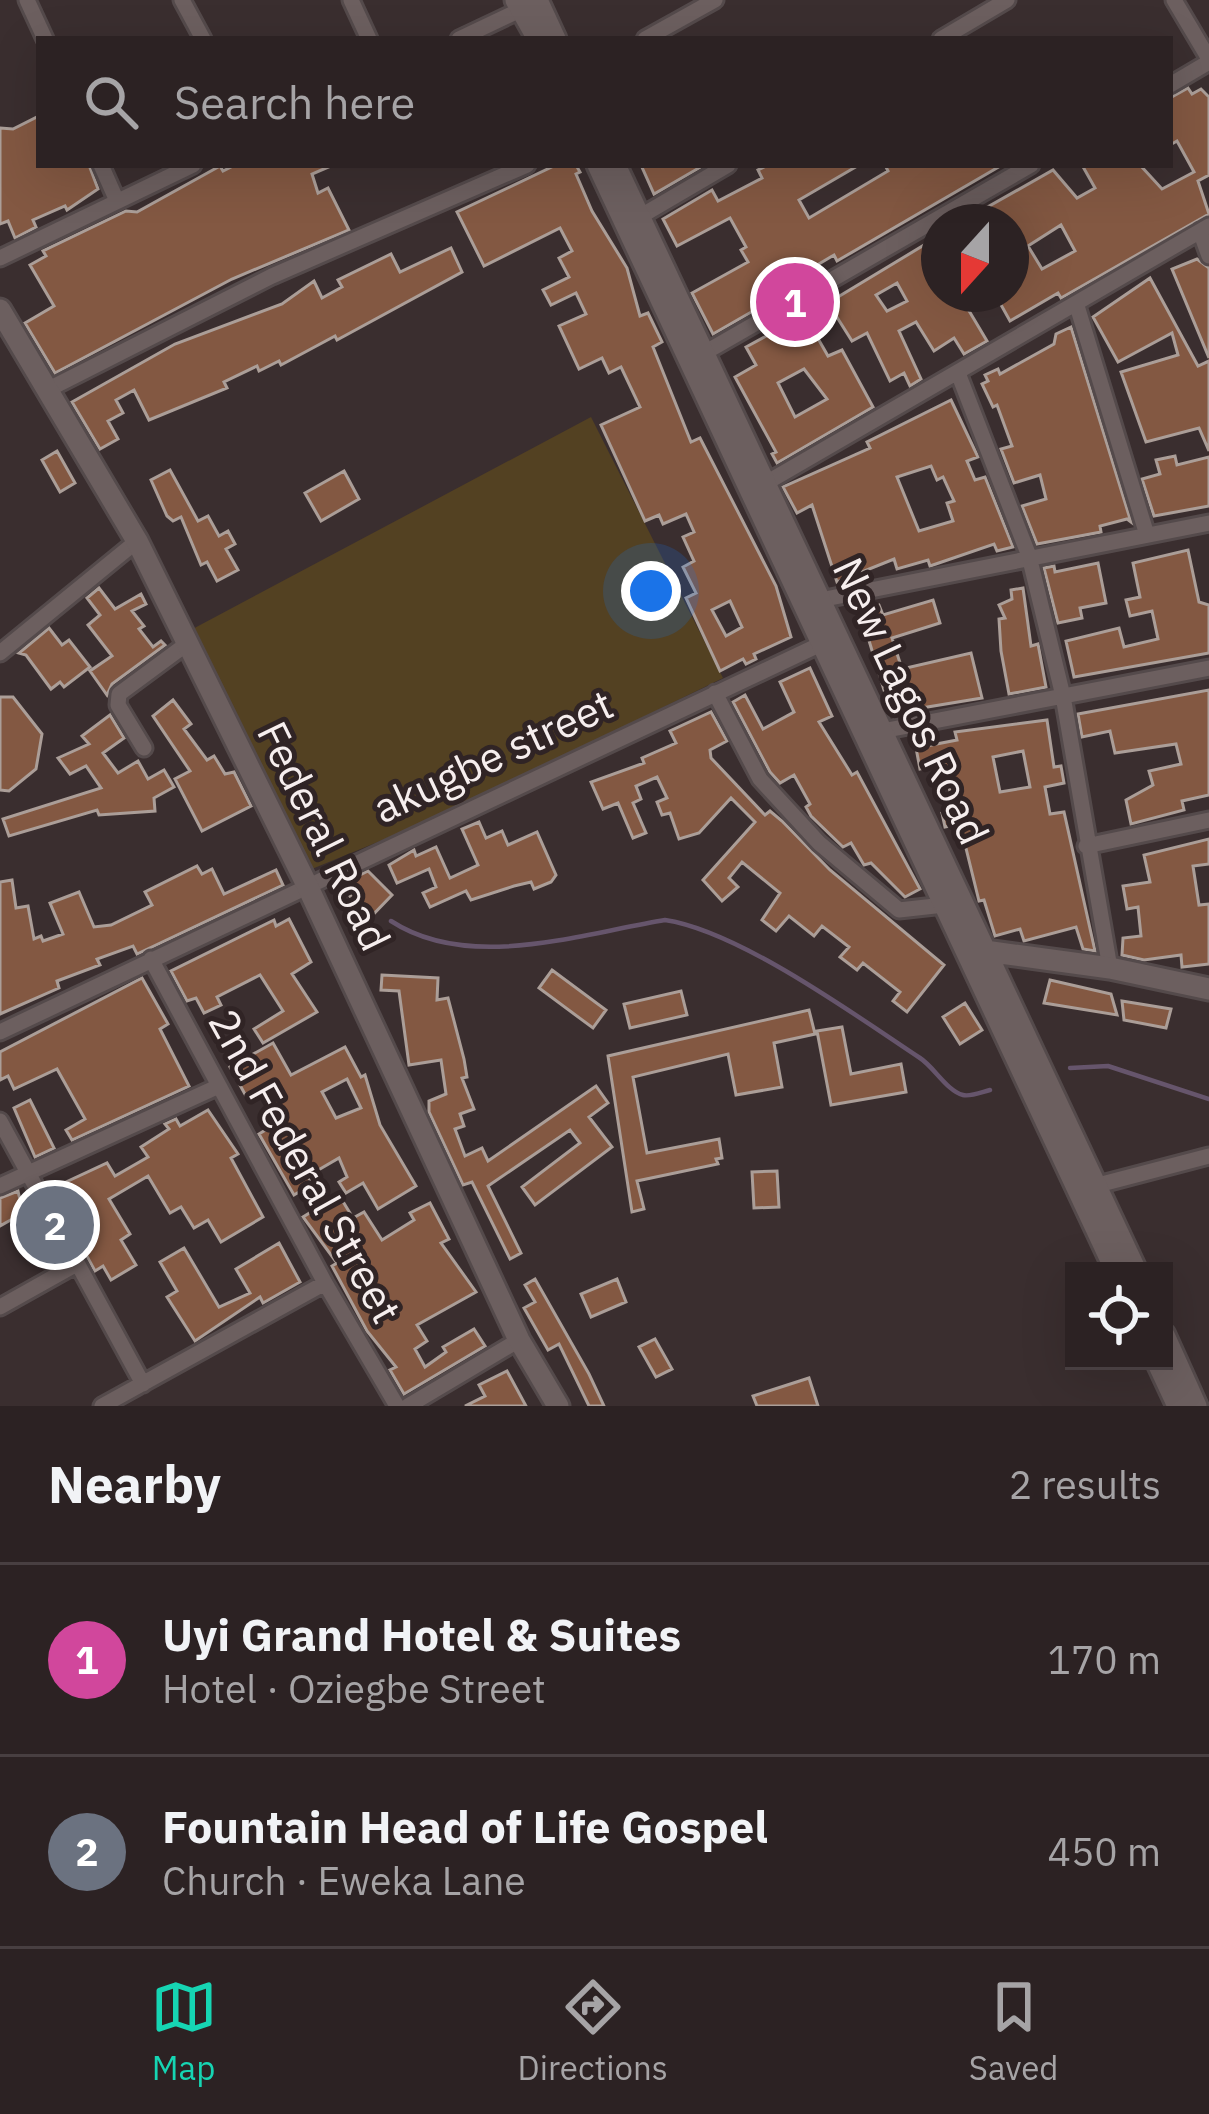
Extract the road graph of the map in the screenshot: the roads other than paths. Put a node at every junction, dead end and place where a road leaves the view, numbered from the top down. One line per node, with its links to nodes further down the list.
1 (27, 0): 8 (street)
2 (182, 0): 9 (street)
3 (352, 0): 10 (street)
4 (715, 0): 14 (street)
5 (1007, 0): 15 (street)
6 (1174, 0): 16 (street)
7 (525, 3): 11 (street); 12 (main road); 13 (main road)
8 (44, 36)
9 (201, 36)
10 (368, 36)
11 (464, 36)
12 (537, 36)
13 (552, 36)
14 (650, 36)
15 (946, 36)
16 (1209, 60): 17 (street)
17 (1173, 83)
18 (102, 168): 25 (street)
19 (187, 168): 25 (street)
20 (519, 168): 34 (street)
21 (599, 168): 42 (main road, New Lagos Road)
22 (617, 168): 26 (main road, New Lagos Road)
23 (723, 168): 26 (street)
24 (1026, 168): 32 (street)
25 (117, 201): 29 (street)
26 (641, 216): 32 (main road, New Lagos Road)
27 (1204, 228): 28 (street); 30 (street)
28 (1209, 256)
29 (0, 258)
30 (1077, 306): 33 (street); 37 (street)
31 (0, 310): 34 (main road, Federal Road)
32 (706, 352): 35 (main road, New Lagos Road)
33 (958, 373): 35 (street); 39 (street)
34 (49, 389): 38 (main road, Federal Road)
35 (766, 483): 40 (main road, New Lagos Road)
36 (1209, 524): 37 (street)
37 (1147, 535): 39 (street)
38 (137, 541): 41 (main road, Federal Road); 43 (street)
39 (1029, 556): 40 (street); 46 (street)
40 (820, 600): 47 (main road, New Lagos Road)
41 (188, 643): 48 (street); 51 (main road, Federal Road)
42 (823, 643): 45 (street, akugbe street); 52 (main road, New Lagos Road)
43 (0, 653)
44 (1209, 668): 46 (street)
45 (715, 693): 51 (street, akugbe street); 52 (street)
46 (1063, 696): 47 (street); 50 (street)
47 (882, 731): 53 (main road, New Lagos Road)
48 (144, 748)
49 (1209, 820): 50 (street)
50 (1086, 846): 55 (street)
51 (306, 883): 54 (street, akugbe street); 69 (main road, Federal Road)
52 (944, 905): 64 (main road, New Lagos Road)
53 (985, 951): 55 (main road); 62 (main road, New Lagos Road)
54 (151, 959): 57 (street, akugbe street); 58 (street, 2nd Federal Street)
55 (1110, 968): 56 (main road)
56 (1209, 989)
57 (0, 1032)
58 (219, 1086): 61 (street); 67 (street, 2nd Federal Street)
59 (0, 1121): 61 (street)
60 (1209, 1156): 62 (street)
61 (29, 1172): 63 (street); 66 (street)
62 (1098, 1185): 65 (main road, New Lagos Road)
63 (0, 1186)
64 (1112, 1262)
65 (1132, 1262)
66 (75, 1264): 68 (street); 72 (street)
67 (325, 1283): 72 (street); 74 (street, 2nd Federal Street)
68 (0, 1307)
69 (519, 1340): 75 (street); 76 (main road, Federal Road)
70 (1173, 1355): 78 (main road)
71 (1161, 1370): 77 (main road)
72 (143, 1384): 73 (street)
73 (102, 1406)
74 (397, 1406)
75 (408, 1406)
76 (558, 1406)
77 (1178, 1406)
78 (1196, 1406)

